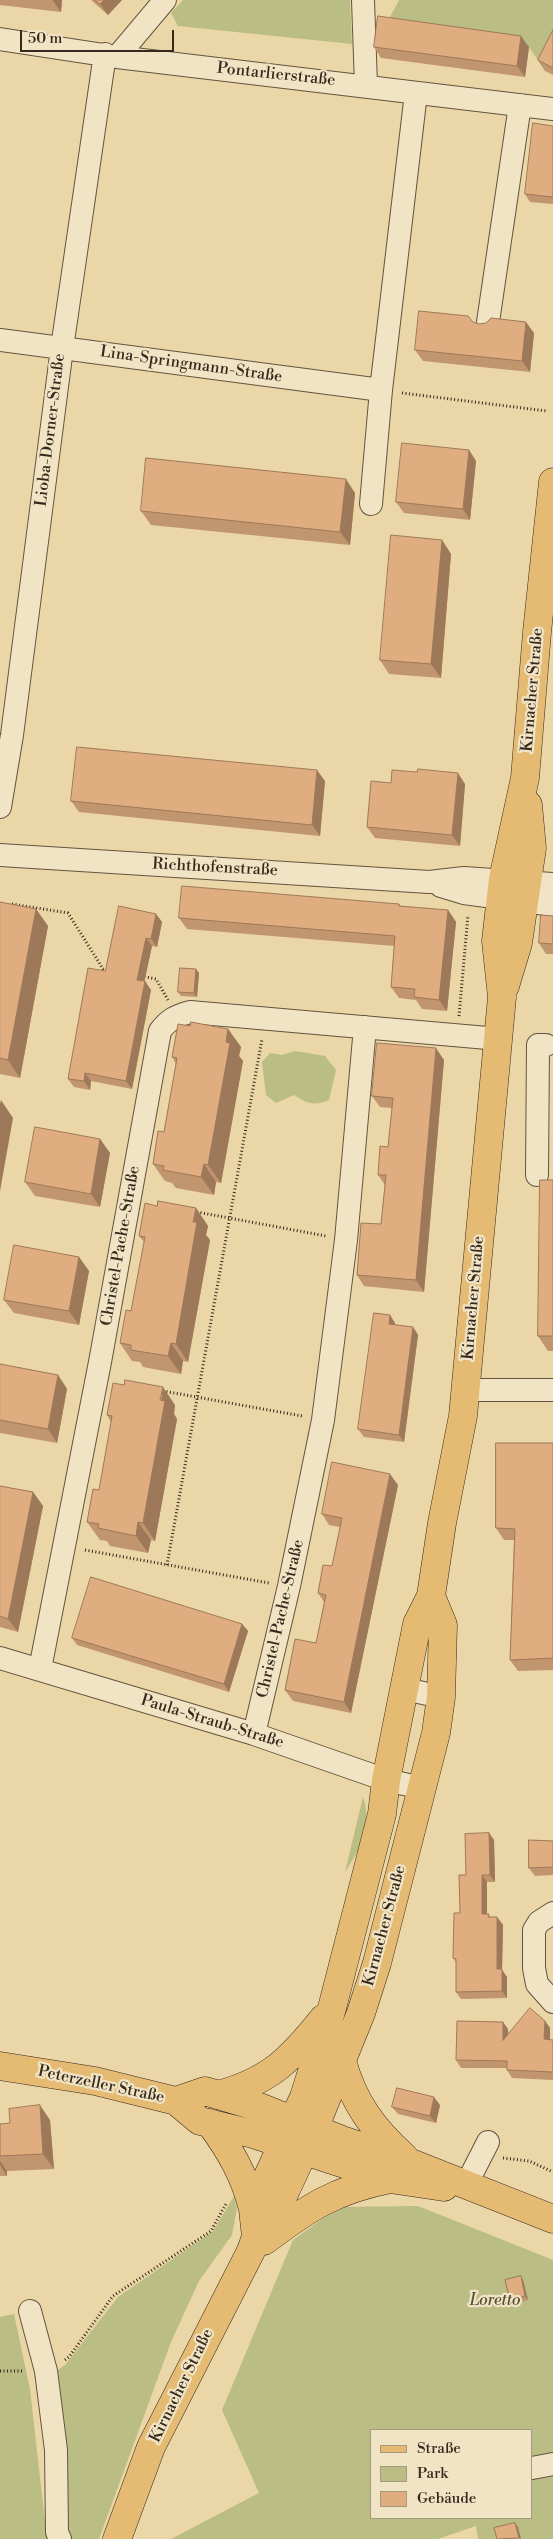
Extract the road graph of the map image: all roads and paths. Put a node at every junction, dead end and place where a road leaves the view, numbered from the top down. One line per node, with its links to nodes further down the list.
1 (165, 0): 4 (street)
2 (363, 0): 5 (street)
3 (0, 39): 4 (street, Pontarlierstraße)
4 (111, 55): 5 (street, Pontarlierstraße); 11 (street, Lioba-Dorner-Straße)
5 (366, 85): 6 (street, Pontarlierstraße)
6 (416, 93): 7 (street, Pontarlierstraße); 12 (street)
7 (520, 105): 8 (street, Pontarlierstraße); 9 (street)
8 (553, 109)
9 (488, 322)
10 (0, 340): 11 (street, Lina-Springmann-Straße)
11 (62, 348): 12 (street, Lina-Springmann-Straße); 16 (street, Lioba-Dorner-Straße)
12 (381, 390): 13 (path); 15 (street)
13 (547, 411)
14 (553, 482): 18 (main road, Kirnacher Straße)
15 (370, 504)
16 (0, 807)
17 (0, 855): 18 (street, Richthofenstraße)
18 (522, 889): 20 (street, Richthofenstraße); 28 (main road, Kirnacher Straße)
19 (10, 904): 22 (path)
20 (553, 905)
21 (472, 908): 27 (path)
22 (112, 971)
23 (139, 976): 24 (path)
24 (177, 1015): 25 (street); 40 (street, Christel-Pache-Straße)
25 (266, 1018): 26 (street); 33 (path)
26 (364, 1027): 27 (street); 34 (street, Christel-Pache-Straße)
27 (457, 1035): 28 (street)
28 (499, 1039): 35 (main road, Kirnacher Straße)
29 (546, 1045): 30 (street)
30 (545, 1148): 31 (street)
31 (537, 1175)
32 (193, 1212): 33 (path)
33 (230, 1218): 34 (path); 38 (path)
34 (346, 1240): 39 (street, Christel-Pache-Straße)
35 (465, 1390): 36 (street); 43 (main road, Kirnacher Straße)
36 (553, 1390)
37 (160, 1391): 38 (path)
38 (197, 1397): 39 (path); 41 (path)
39 (323, 1420): 42 (street, Christel-Pache-Straße)
40 (64, 1546): 41 (path); 45 (street, Christel-Pache-Straße)
41 (167, 1565): 42 (path)
42 (289, 1586): 48 (street, Christel-Pache-Straße)
43 (431, 1596): 46 (main road, Kirnacher Straße); 47 (main road, Kirnacher Straße)
44 (0, 1658): 45 (street, Paula-Straub-Straße)
45 (40, 1668): 48 (street, Paula-Straub-Straße)
46 (405, 1689): 47 (street); 49 (main road, Kirnacher Straße)
47 (441, 1697): 50 (main road, Kirnacher Straße)
48 (254, 1734): 49 (street, Paula-Straub-Straße)
49 (386, 1780): 50 (street, Paula-Straub-Straße); 53 (main road, Kirnacher Straße)
50 (422, 1788): 54 (main road, Kirnacher Straße)
51 (553, 1913): 52 (street)
52 (553, 2002)
53 (332, 2008): 56 (main road); 59 (main road, Kirnacher Straße)
54 (342, 2061): 59 (main road, Kirnacher Straße); 61 (main road)
55 (0, 2066): 57 (main road, Peterzeller Straße)
56 (218, 2095): 57 (main road, Peterzeller Straße); 59 (main road, Peterzeller Straße)
57 (176, 2101): 58 (main road)
58 (210, 2123): 59 (main road); 65 (main road)
59 (298, 2136): 61 (main road); 63 (main road); 65 (main road, Kirnacher Straße); 67 (main road, Kirnacher Straße)
60 (491, 2150): 62 (path); 64 (street)
61 (411, 2163): 64 (main road)
62 (553, 2172)
63 (390, 2179): 64 (main road); 67 (main road)
64 (474, 2189): 66 (main road)
65 (242, 2202): 67 (main road); 70 (path)
66 (553, 2219)
67 (253, 2244): 74 (main road, Kirnacher Straße)
68 (30, 2311): 70 (street)
69 (0, 2371): 70 (path)
70 (46, 2372): 73 (street)
71 (553, 2464): 72 (street)
72 (533, 2468)
73 (60, 2539)
74 (117, 2539)

